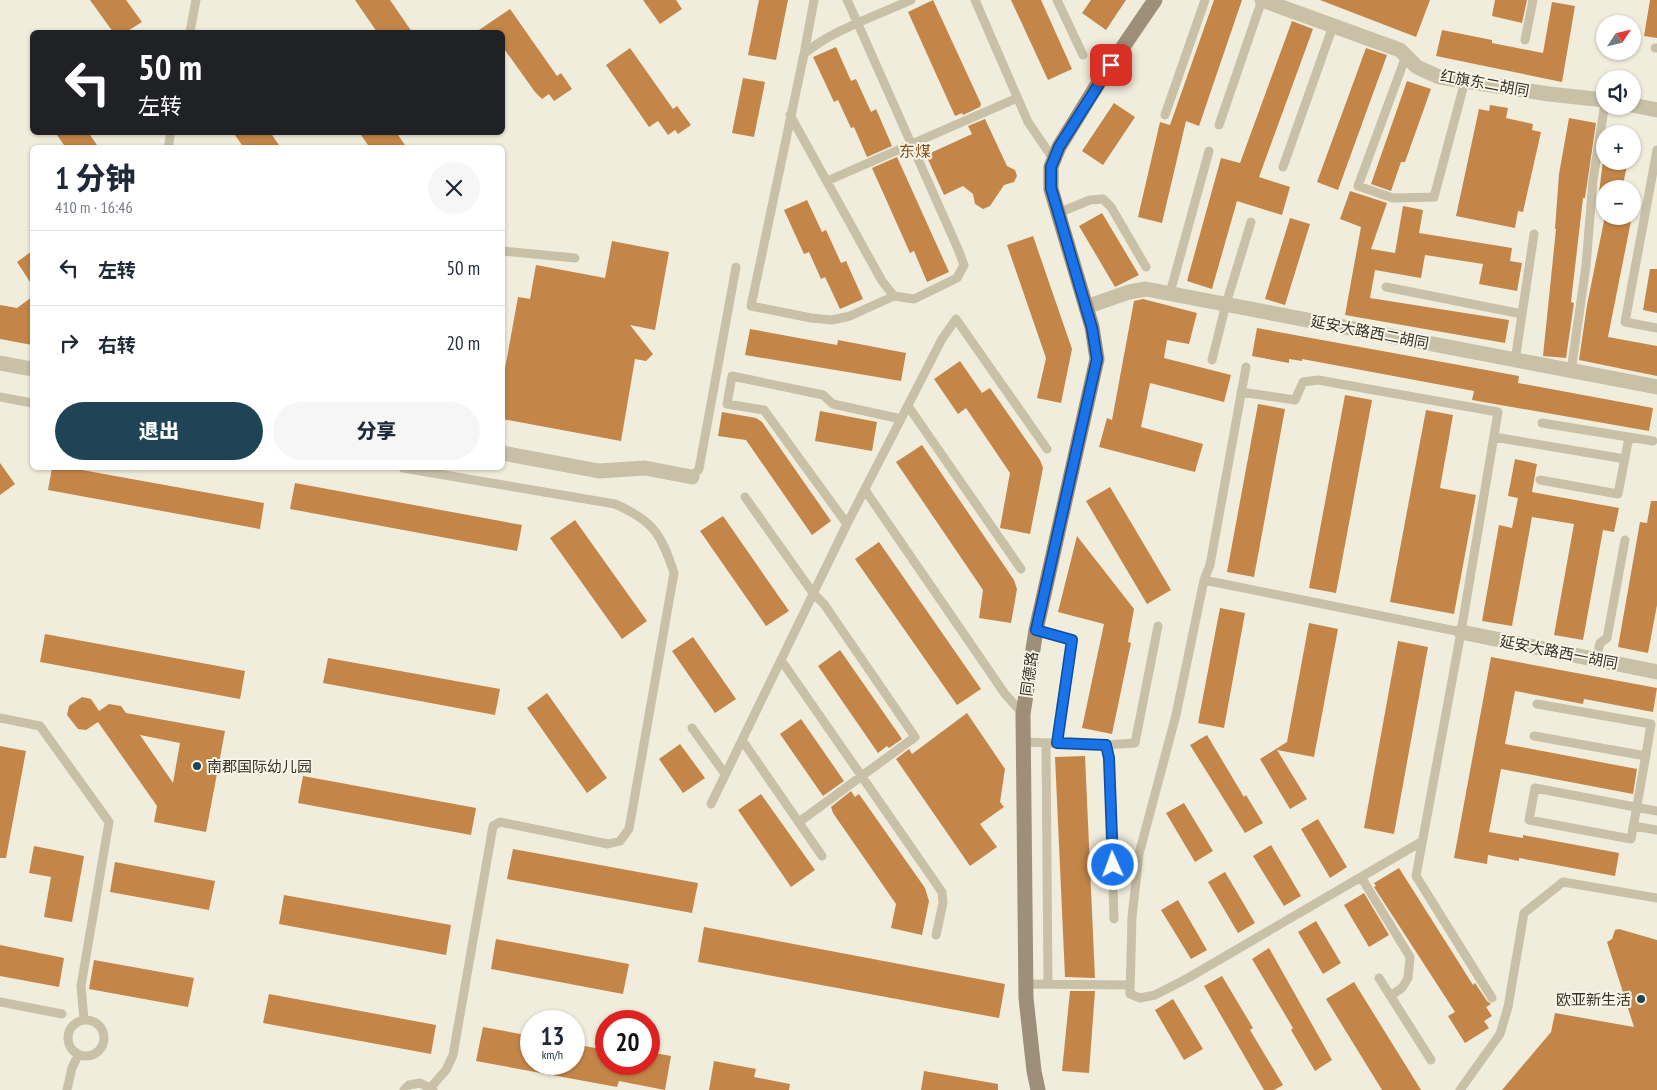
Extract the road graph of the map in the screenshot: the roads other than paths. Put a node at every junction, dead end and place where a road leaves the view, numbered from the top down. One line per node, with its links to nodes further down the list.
1 (196, 0): 13 (lane)
2 (814, 0): 15 (lane)
3 (847, 0): 11 (lane)
4 (911, 0): 11 (lane)
5 (974, 0): 19 (lane)
6 (1155, 0): 30 (street, 同德路)
7 (1205, 0): 24 (lane)
8 (1262, 0): 12 (street, 红旗东二胡同); 26 (lane)
9 (1533, 0): 14 (lane)
10 (1058, 1): 16 (lane)
11 (858, 24): 15 (lane); 27 (lane)
12 (1333, 26): 17 (street, 红旗东二胡同); 31 (lane)
13 (190, 30)
14 (1525, 40)
15 (804, 54): 23 (lane)
16 (1083, 55)
17 (1406, 56): 18 (street, 红旗东二胡同); 18 (lane)
18 (1464, 81): 20 (street, 红旗东二胡同)
19 (1017, 98): 27 (lane); 30 (lane)
20 (1596, 100)
21 (1641, 107): 22 (street)
22 (1657, 110)
23 (790, 115): 32 (lane); 42 (lane)
24 (1165, 115)
25 (1603, 115): 52 (lane)
26 (1219, 125)
27 (912, 145): 32 (lane); 42 (lane)
28 (1657, 150): 46 (lane)
29 (1209, 151): 41 (lane)
30 (1054, 160): 33 (street, 同德路)
31 (1283, 167)
32 (827, 181): 42 (lane)
33 (1058, 213): 39 (lane); 44 (street, 同德路)
34 (1251, 222): 43 (lane)
35 (1534, 234): 45 (lane)
36 (505, 251): 37 (lane)
37 (575, 258)
38 (736, 267): 67 (lane)
39 (1146, 267)
40 (1386, 288): 45 (lane)
41 (1170, 293): 43 (street, 延安大路西二胡同); 44 (street, 延安大路西二胡同)
42 (894, 296)
43 (1226, 304): 47 (lane); 48 (street, 延安大路西二胡同)
44 (1086, 307): 77 (street, 同德路)
45 (1522, 314): 48 (lane)
46 (1657, 328)
47 (1212, 360)
48 (1515, 361): 52 (street, 延安大路西二胡同)
49 (0, 363): 51 (street)
50 (1246, 367): 54 (lane)
51 (30, 369)
52 (1571, 371): 53 (street, 延安大路西二胡同)
53 (1657, 387)
54 (1241, 392): 60 (lane); 74 (lane)
55 (0, 397): 56 (lane)
56 (30, 403)
57 (908, 406): 58 (lane); 63 (lane); 73 (lane)
58 (901, 418): 69 (lane); 71 (lane)
59 (1542, 424): 61 (lane)
60 (1494, 437): 65 (lane); 78 (lane)
61 (1629, 437): 62 (lane); 65 (lane)
62 (1654, 441)
63 (1047, 449)
64 (505, 454): 67 (street)
65 (1625, 460): 68 (lane)
66 (415, 470): 118 (lane)
67 (692, 477)
68 (1540, 480)
69 (865, 490): 71 (lane); 83 (lane)
70 (745, 497): 75 (lane)
71 (847, 524): 75 (lane)
72 (1625, 540): 80 (lane)
73 (1021, 569)
74 (1204, 580): 78 (lane); 110 (lane)
75 (813, 594): 79 (lane); 94 (lane)
76 (1158, 626): 91 (lane)
77 (1036, 630): 83 (street, 同德路); 90 (lane)
78 (1461, 632): 80 (street, 延安大路西一胡同); 101 (lane)
79 (781, 660): 87 (lane); 94 (lane)
80 (1596, 660): 81 (street, 延安大路西一胡同)
81 (1657, 672)
82 (1537, 704): 92 (lane)
83 (1023, 714): 88 (street, 同德路)
84 (0, 718): 115 (lane)
85 (692, 728): 93 (lane)
86 (1534, 736): 92 (lane)
87 (742, 740): 93 (lane); 98 (lane)
88 (1023, 742): 89 (lane); 108 (street, 同德路)
89 (1046, 743): 90 (lane); 109 (lane)
90 (1057, 743): 91 (lane)
91 (1106, 745): 105 (lane)
92 (1646, 756): 96 (lane)
93 (725, 774): 95 (lane)
94 (862, 776): 98 (lane); 106 (lane)
95 (711, 804)
96 (1637, 807): 97 (lane); 99 (lane); 99 (lane)
97 (1657, 811)
98 (799, 822): 102 (lane)
99 (1633, 826): 100 (lane)
100 (1657, 830)
101 (1421, 842): 103 (lane); 112 (lane)
102 (822, 856)
103 (1361, 877): 110 (lane); 111 (lane)
104 (1657, 898): 122 (lane)
105 (1114, 919)
106 (936, 935)
107 (1379, 978): 111 (lane)
108 (1026, 984): 109 (lane); 121 (street, 同德路)
109 (1048, 984): 110 (lane)
110 (1130, 985)
111 (1390, 996): 117 (lane)
112 (1492, 998)
113 (0, 1002): 114 (lane)
114 (62, 1014)
115 (84, 1019): 116 (lane); 116 (lane)
116 (78, 1055): 119 (lane)
117 (1430, 1060)
118 (432, 1088): 120 (lane)
119 (67, 1090)
120 (404, 1090)
121 (1038, 1090)
122 (1460, 1090)

